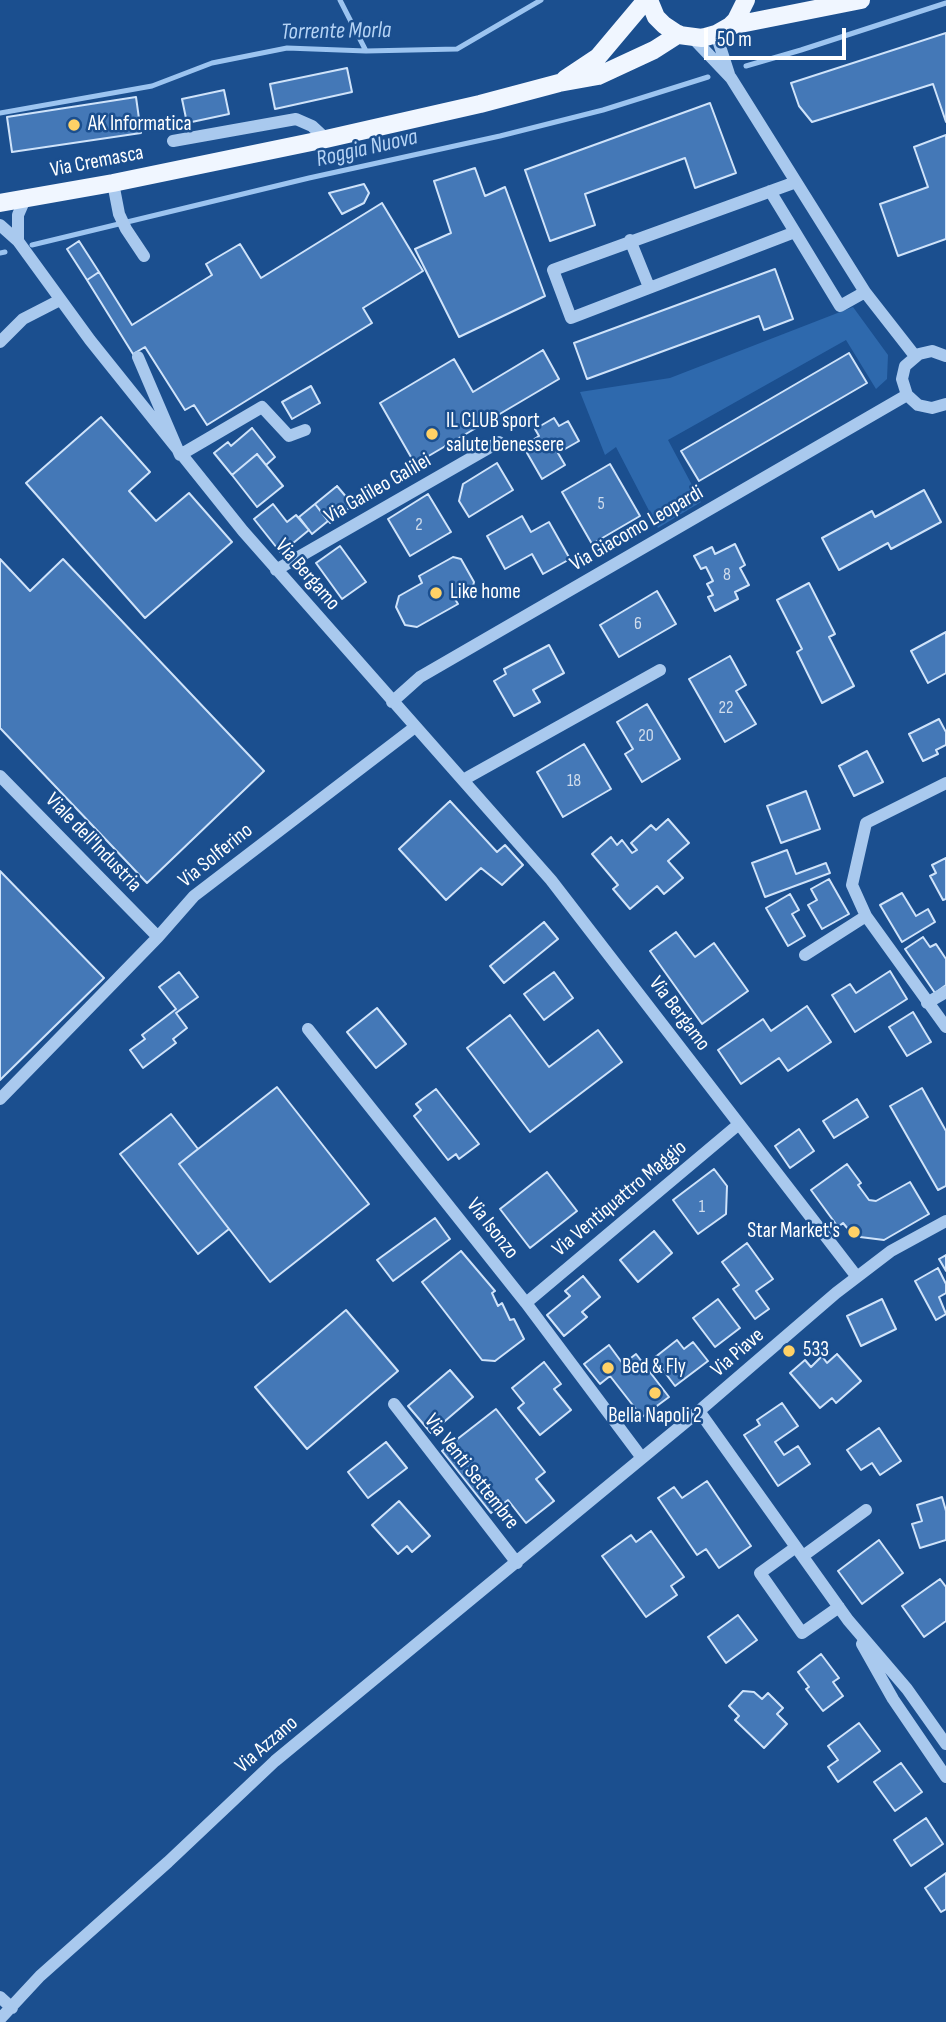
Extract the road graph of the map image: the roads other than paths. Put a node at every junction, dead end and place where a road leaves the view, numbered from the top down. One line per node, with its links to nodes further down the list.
1 (647, 0): 5 (main road, Via Cremasca); 7 (main road, Via Cremasca)
2 (746, 0): 4 (main road)
3 (861, 0): 4 (main road, Via Cremasca)
4 (723, 30): 5 (main road, Via Cremasca); 6 (street)
5 (685, 36): 6 (street); 7 (main road, Via Cremasca)
6 (731, 78): 10 (street)
7 (559, 83): 8 (main road, Via Cremasca)
8 (326, 139): 9 (street); 11 (main road, Via Cremasca)
9 (173, 141)
10 (796, 181): 12 (street); 21 (street)
11 (113, 183): 13 (main road, Via Cremasca); 19 (street)
12 (770, 191): 16 (street); 17 (street)
13 (25, 199): 14 (main road, Via Cremasca); 18 (street)
14 (0, 203)
15 (0, 225): 18 (street, Via Bergamo)
16 (795, 232): 20 (street); 21 (street)
17 (630, 240): 20 (street); 20 (street)
18 (18, 241): 22 (street, Via Bergamo)
19 (144, 256)
20 (649, 287)
21 (865, 292): 25 (street)
22 (60, 300): 23 (street); 31 (street, Via Bergamo)
23 (0, 342)
24 (138, 356): 31 (street, Via Bergamo)
25 (915, 356): 26 (street); 27 (street)
26 (946, 356)
27 (907, 396): 28 (street); 34 (street, Via Giacomo Leopardi)
28 (946, 404)
29 (305, 430): 31 (street)
30 (499, 442): 32 (street, Via Galileo Galilei)
31 (180, 455): 32 (street, Via Bergamo)
32 (276, 570): 34 (street, Via Bergamo)
33 (660, 670): 37 (street)
34 (392, 702): 35 (street, Via Bergamo)
35 (415, 727): 37 (street, Via Bergamo); 40 (street, Via Solferino)
36 (0, 776): 40 (street, Viale dell'Industria)
37 (463, 780): 47 (street, Via Bergamo)
38 (946, 783): 39 (street)
39 (866, 916): 41 (street); 43 (street)
40 (158, 937): 46 (street, Via Solferino)
41 (805, 956)
42 (946, 992): 43 (street)
43 (927, 1003): 44 (street)
44 (946, 1027)
45 (307, 1029): 50 (street, Via Isonzo)
46 (0, 1099)
47 (739, 1124): 49 (street, Via Bergamo); 50 (street, Via Ventiquattro Maggio)
48 (946, 1221): 49 (street, Via Piave)
49 (857, 1277): 52 (street, Via Piave)
50 (526, 1303): 53 (street, Via Isonzo)
51 (394, 1404): 57 (street, Via Venti Settembre)
52 (699, 1411): 53 (street, Via Piave); 56 (street)
53 (642, 1458): 55 (street, Via Piave)
54 (866, 1510): 56 (street)
55 (562, 1525): 57 (street, Via Azzano)
56 (799, 1551): 58 (street); 58 (street)
57 (517, 1563): 63 (street, Via Azzano)
58 (839, 1607): 59 (street)
59 (848, 1620): 60 (street); 61 (street)
60 (946, 1744)
61 (946, 1777)
62 (0, 1997): 63 (street)
63 (12, 2008): 64 (street, Via Azzano)
64 (0, 2019)

